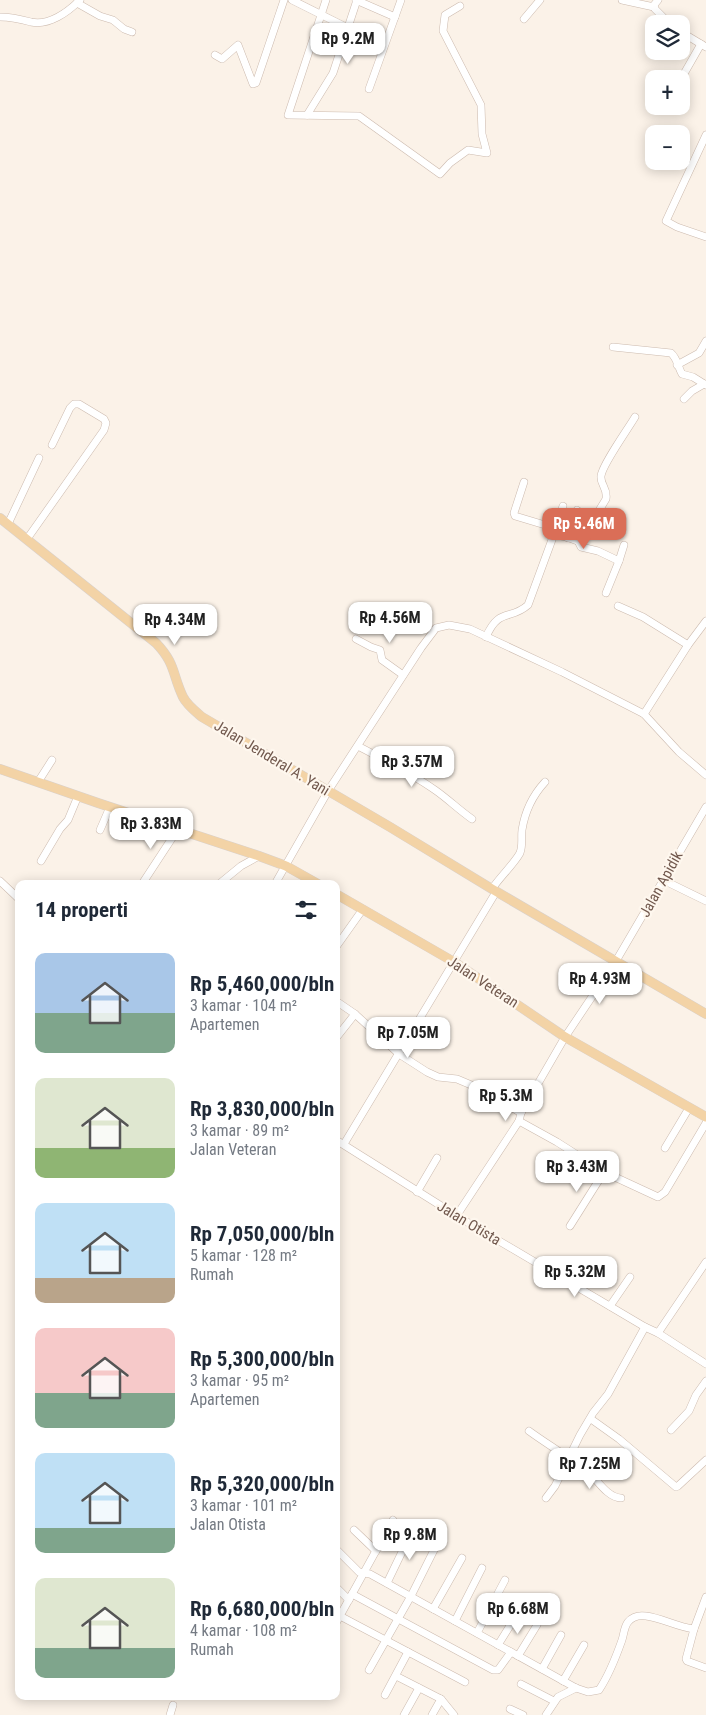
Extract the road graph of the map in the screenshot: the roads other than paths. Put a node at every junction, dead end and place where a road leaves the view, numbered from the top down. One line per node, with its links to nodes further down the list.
1 (284, 0): 22 (street)
2 (292, 0): 12 (street)
3 (326, 0): 12 (street)
4 (357, 0): 15 (street); 17 (street)
5 (401, 0): 15 (street)
6 (540, 0): 16 (street)
7 (622, 0): 11 (street)
8 (658, 0): 11 (street)
9 (78, 2): 14 (street); 18 (street)
10 (460, 6): 25 (street)
11 (654, 7): 13 (street)
12 (320, 14): 17 (street); 25 (street)
13 (659, 15)
14 (0, 17)
15 (395, 17): 20 (street)
16 (524, 19)
17 (348, 28): 20 (street); 25 (street)
18 (132, 32)
19 (690, 38): 21 (street)
20 (385, 43): 24 (street)
21 (703, 46): 23 (street)
22 (215, 55)
23 (687, 70)
24 (369, 89)
25 (307, 115)
26 (706, 135): 27 (street)
27 (706, 237)
28 (706, 341): 30 (street)
29 (613, 347): 30 (street)
30 (677, 365): 31 (street)
31 (705, 384): 32 (street)
32 (684, 399)
33 (635, 417): 45 (street)
34 (52, 446): 44 (street)
35 (38, 458): 40 (street)
36 (524, 482): 41 (street)
37 (563, 506): 41 (street)
38 (577, 510): 43 (street)
39 (0, 518): 40 (main road, Jalan Jenderal A. Yani)
40 (8, 524): 44 (main road, Jalan Jenderal A. Yani)
41 (555, 528): 42 (street)
42 (553, 537): 43 (street); 51 (street)
43 (568, 538): 45 (street)
44 (27, 539): 62 (main road, Jalan Jenderal A. Yani)
45 (578, 541): 47 (street)
46 (624, 545): 47 (street)
47 (619, 561): 48 (street)
48 (606, 593)
49 (618, 606): 53 (street)
50 (705, 624): 53 (street)
51 (486, 636): 54 (street); 55 (street)
52 (356, 639): 54 (street)
53 (688, 645): 55 (street)
54 (403, 675): 56 (street)
55 (644, 714): 59 (street)
56 (358, 746): 62 (street); 66 (street)
57 (52, 760): 60 (street)
58 (0, 769): 60 (main road)
59 (706, 776)
60 (38, 782): 63 (main road)
61 (545, 782): 78 (street)
62 (328, 792): 71 (street); 78 (main road, Jalan Jenderal A. Yani)
63 (78, 796): 64 (main road); 70 (street)
64 (110, 807): 67 (main road); 68 (street)
65 (706, 807): 76 (street, Jalan Apidik)
66 (472, 819)
67 (178, 829): 69 (main road); 72 (street)
68 (100, 830)
69 (259, 856): 71 (main road); 73 (street)
70 (41, 861)
71 (286, 866): 74 (street); 75 (main road)
72 (145, 880)
73 (224, 880)
74 (277, 880)
75 (311, 880)
76 (664, 880): 81 (street); 85 (street, Jalan Apidik)
77 (0, 881): 79 (street)
78 (494, 891): 84 (street); 85 (main road, Jalan Jenderal A. Yani)
79 (15, 895)
80 (340, 896): 82 (main road, Jalan Veteran)
81 (706, 900)
82 (363, 909): 83 (street); 84 (main road, Jalan Veteran)
83 (340, 941)
84 (454, 962): 90 (main road, Jalan Veteran); 91 (street)
85 (616, 962): 88 (main road, Jalan Jenderal A. Yani); 90 (street, Jalan Apidik)
86 (340, 1004): 87 (street)
87 (355, 1014): 89 (street); 91 (street)
88 (706, 1014)
89 (340, 1033)
90 (565, 1037): 92 (main road, Jalan Veteran); 93 (street, Jalan Apidik)
91 (399, 1054): 93 (street); 97 (street)
92 (689, 1108): 94 (main road, Jalan Veteran); 98 (street)
93 (520, 1117): 100 (street); 102 (street, Jalan Apidik)
94 (706, 1117)
95 (706, 1123): 100 (street)
96 (340, 1142): 97 (street, Jalan Otista)
97 (344, 1144): 101 (street, Jalan Otista)
98 (666, 1148)
99 (437, 1158): 101 (street)
100 (604, 1172): 103 (street)
101 (417, 1192): 102 (street, Jalan Otista)
102 (457, 1215): 108 (street, Jalan Otista)
103 (570, 1226)
104 (706, 1262): 105 (street)
105 (699, 1274): 107 (street); 110 (street)
106 (630, 1276): 108 (street)
107 (706, 1278)
108 (610, 1306): 109 (street, Jalan Otista)
109 (645, 1327): 110 (street, Jalan Otista); 113 (street)
110 (658, 1333): 111 (street, Jalan Otista)
111 (706, 1364)
112 (706, 1381): 114 (street)
113 (591, 1419): 116 (street); 117 (street)
114 (671, 1430)
115 (529, 1431): 116 (street)
116 (569, 1458): 118 (street); 119 (street)
117 (706, 1460)
118 (546, 1498)
119 (621, 1498)
120 (393, 1520): 124 (street)
121 (413, 1529): 130 (street)
122 (354, 1530): 124 (street)
123 (439, 1540): 132 (street)
124 (376, 1551): 128 (street)
125 (340, 1553): 128 (street)
126 (462, 1558): 135 (street)
127 (482, 1568): 140 (street)
128 (364, 1573): 130 (street); 133 (street)
129 (506, 1580): 143 (street)
130 (387, 1583): 132 (street)
131 (340, 1590): 133 (street)
132 (411, 1596): 135 (street); 138 (street)
133 (351, 1597): 137 (street); 138 (street)
134 (706, 1597): 142 (street)
135 (433, 1608): 140 (street)
136 (521, 1608): 146 (street)
137 (340, 1616)
138 (398, 1619): 145 (street); 149 (street)
139 (340, 1620): 145 (street)
140 (456, 1621): 143 (street)
141 (537, 1625): 149 (street)
142 (694, 1629): 150 (street); 158 (street)
143 (477, 1633): 146 (street)
144 (561, 1635): 151 (street)
145 (386, 1640): 148 (street); 152 (street)
146 (498, 1645): 149 (street)
147 (584, 1645): 154 (street)
148 (408, 1652): 153 (street); 155 (street)
149 (515, 1654): 151 (street)
150 (706, 1668)
151 (542, 1669): 154 (street)
152 (368, 1670)
153 (396, 1676): 157 (street); 159 (street)
154 (563, 1681): 158 (street)
155 (465, 1682)
156 (521, 1684): 161 (street)
157 (419, 1688): 160 (street); 165 (street)
158 (576, 1688): 161 (street)
159 (385, 1695)
160 (441, 1699): 166 (street); 167 (street)
161 (554, 1701): 169 (street)
162 (173, 1705): 164 (street)
163 (510, 1709): 168 (street)
164 (170, 1715)
165 (404, 1715)
166 (432, 1715)
167 (454, 1715)
168 (523, 1715)
169 (546, 1715)

